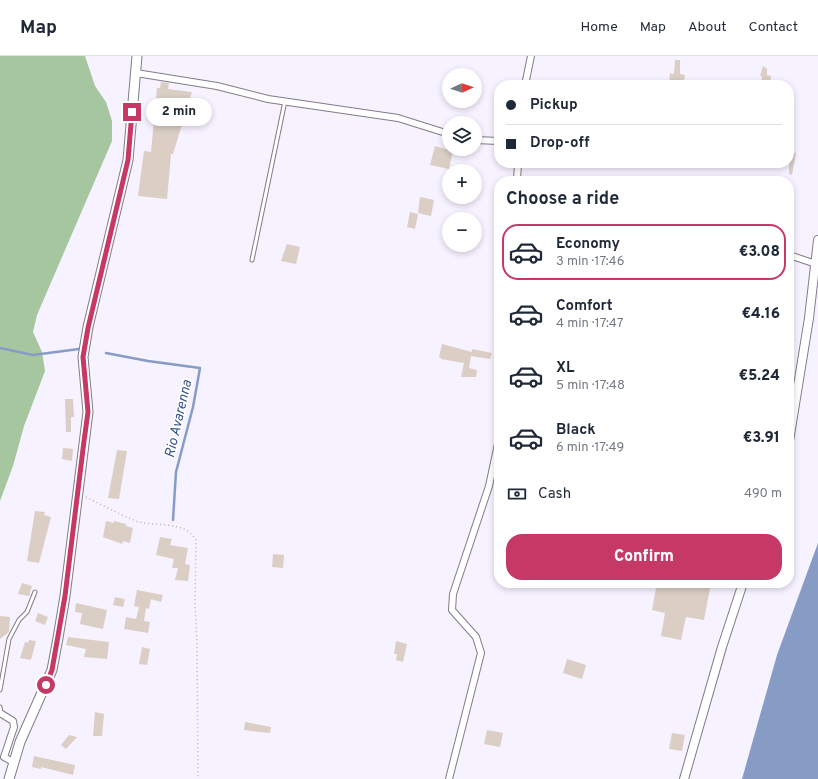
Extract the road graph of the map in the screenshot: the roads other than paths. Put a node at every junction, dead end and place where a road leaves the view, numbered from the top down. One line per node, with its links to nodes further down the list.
1 (137, 56): 3 (main road)
2 (531, 56): 4 (street)
3 (136, 73): 5 (street); 19 (main road)
4 (526, 80)
5 (285, 101): 6 (street); 11 (lane)
6 (442, 131)
7 (482, 140): 8 (street)
8 (494, 141)
9 (818, 240): 12 (street)
10 (794, 257): 12 (street)
11 (252, 260)
12 (816, 264): 13 (street)
13 (794, 408)
14 (494, 462): 21 (street)
15 (741, 588): 22 (street)
16 (35, 592): 17 (lane)
17 (0, 690)
18 (0, 711): 19 (street)
19 (13, 762): 20 (main road)
20 (9, 779)
21 (449, 779)
22 (684, 779)

